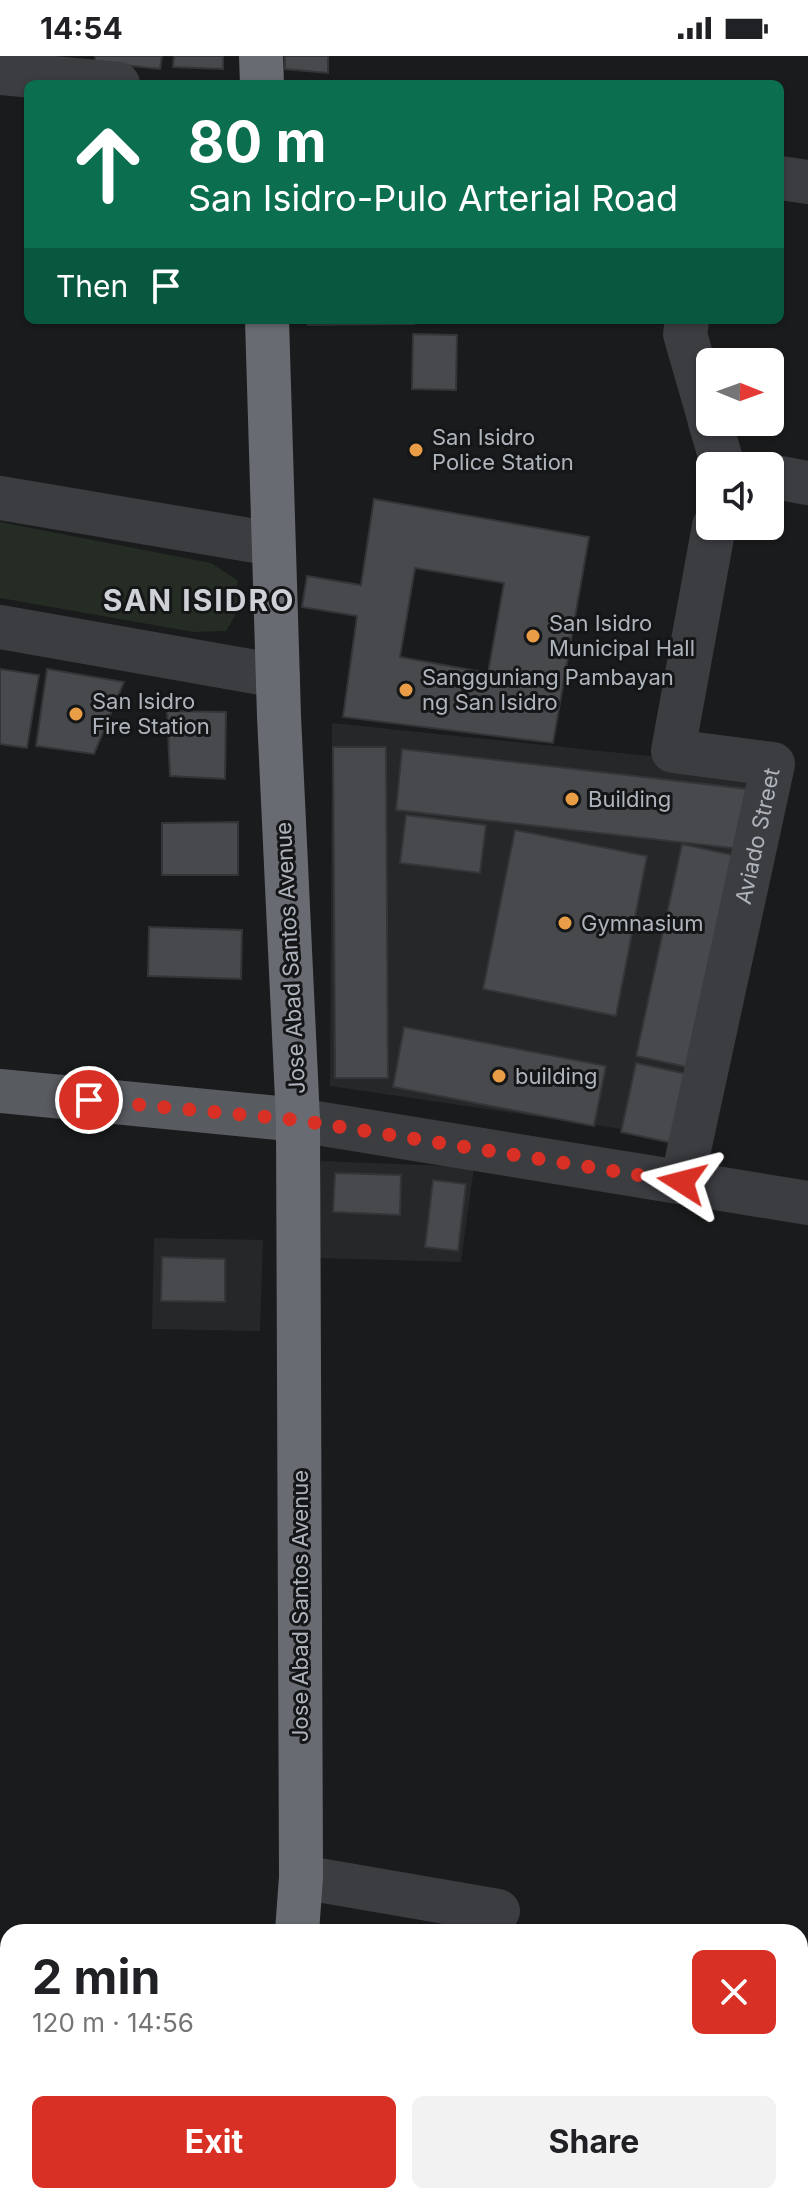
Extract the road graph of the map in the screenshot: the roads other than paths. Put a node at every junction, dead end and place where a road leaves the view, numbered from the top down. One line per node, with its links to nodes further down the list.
1 (261, 56): 4 (highway)
2 (0, 73): 3 (street)
3 (75, 80)
4 (262, 80)
5 (784, 179): 6 (street)
6 (808, 182)
7 (267, 324): 14 (highway, Jose Abad Santos Avenue)
8 (686, 324): 9 (street)
9 (696, 372)
10 (784, 479): 11 (street)
11 (808, 483)
12 (0, 498): 14 (street)
13 (711, 540): 19 (street, Aviado Street)
14 (273, 544): 16 (highway, Jose Abad Santos Avenue)
15 (0, 627): 16 (street)
16 (278, 676): 18 (highway, Jose Abad Santos Avenue)
17 (0, 1091): 18 (main road)
18 (298, 1120): 19 (street); 21 (highway, Jose Abad Santos Avenue)
19 (682, 1182): 20 (street)
20 (808, 1203)
21 (301, 1877): 22 (street); 23 (highway, Jose Abad Santos Avenue)
22 (498, 1911)
23 (298, 1924)

